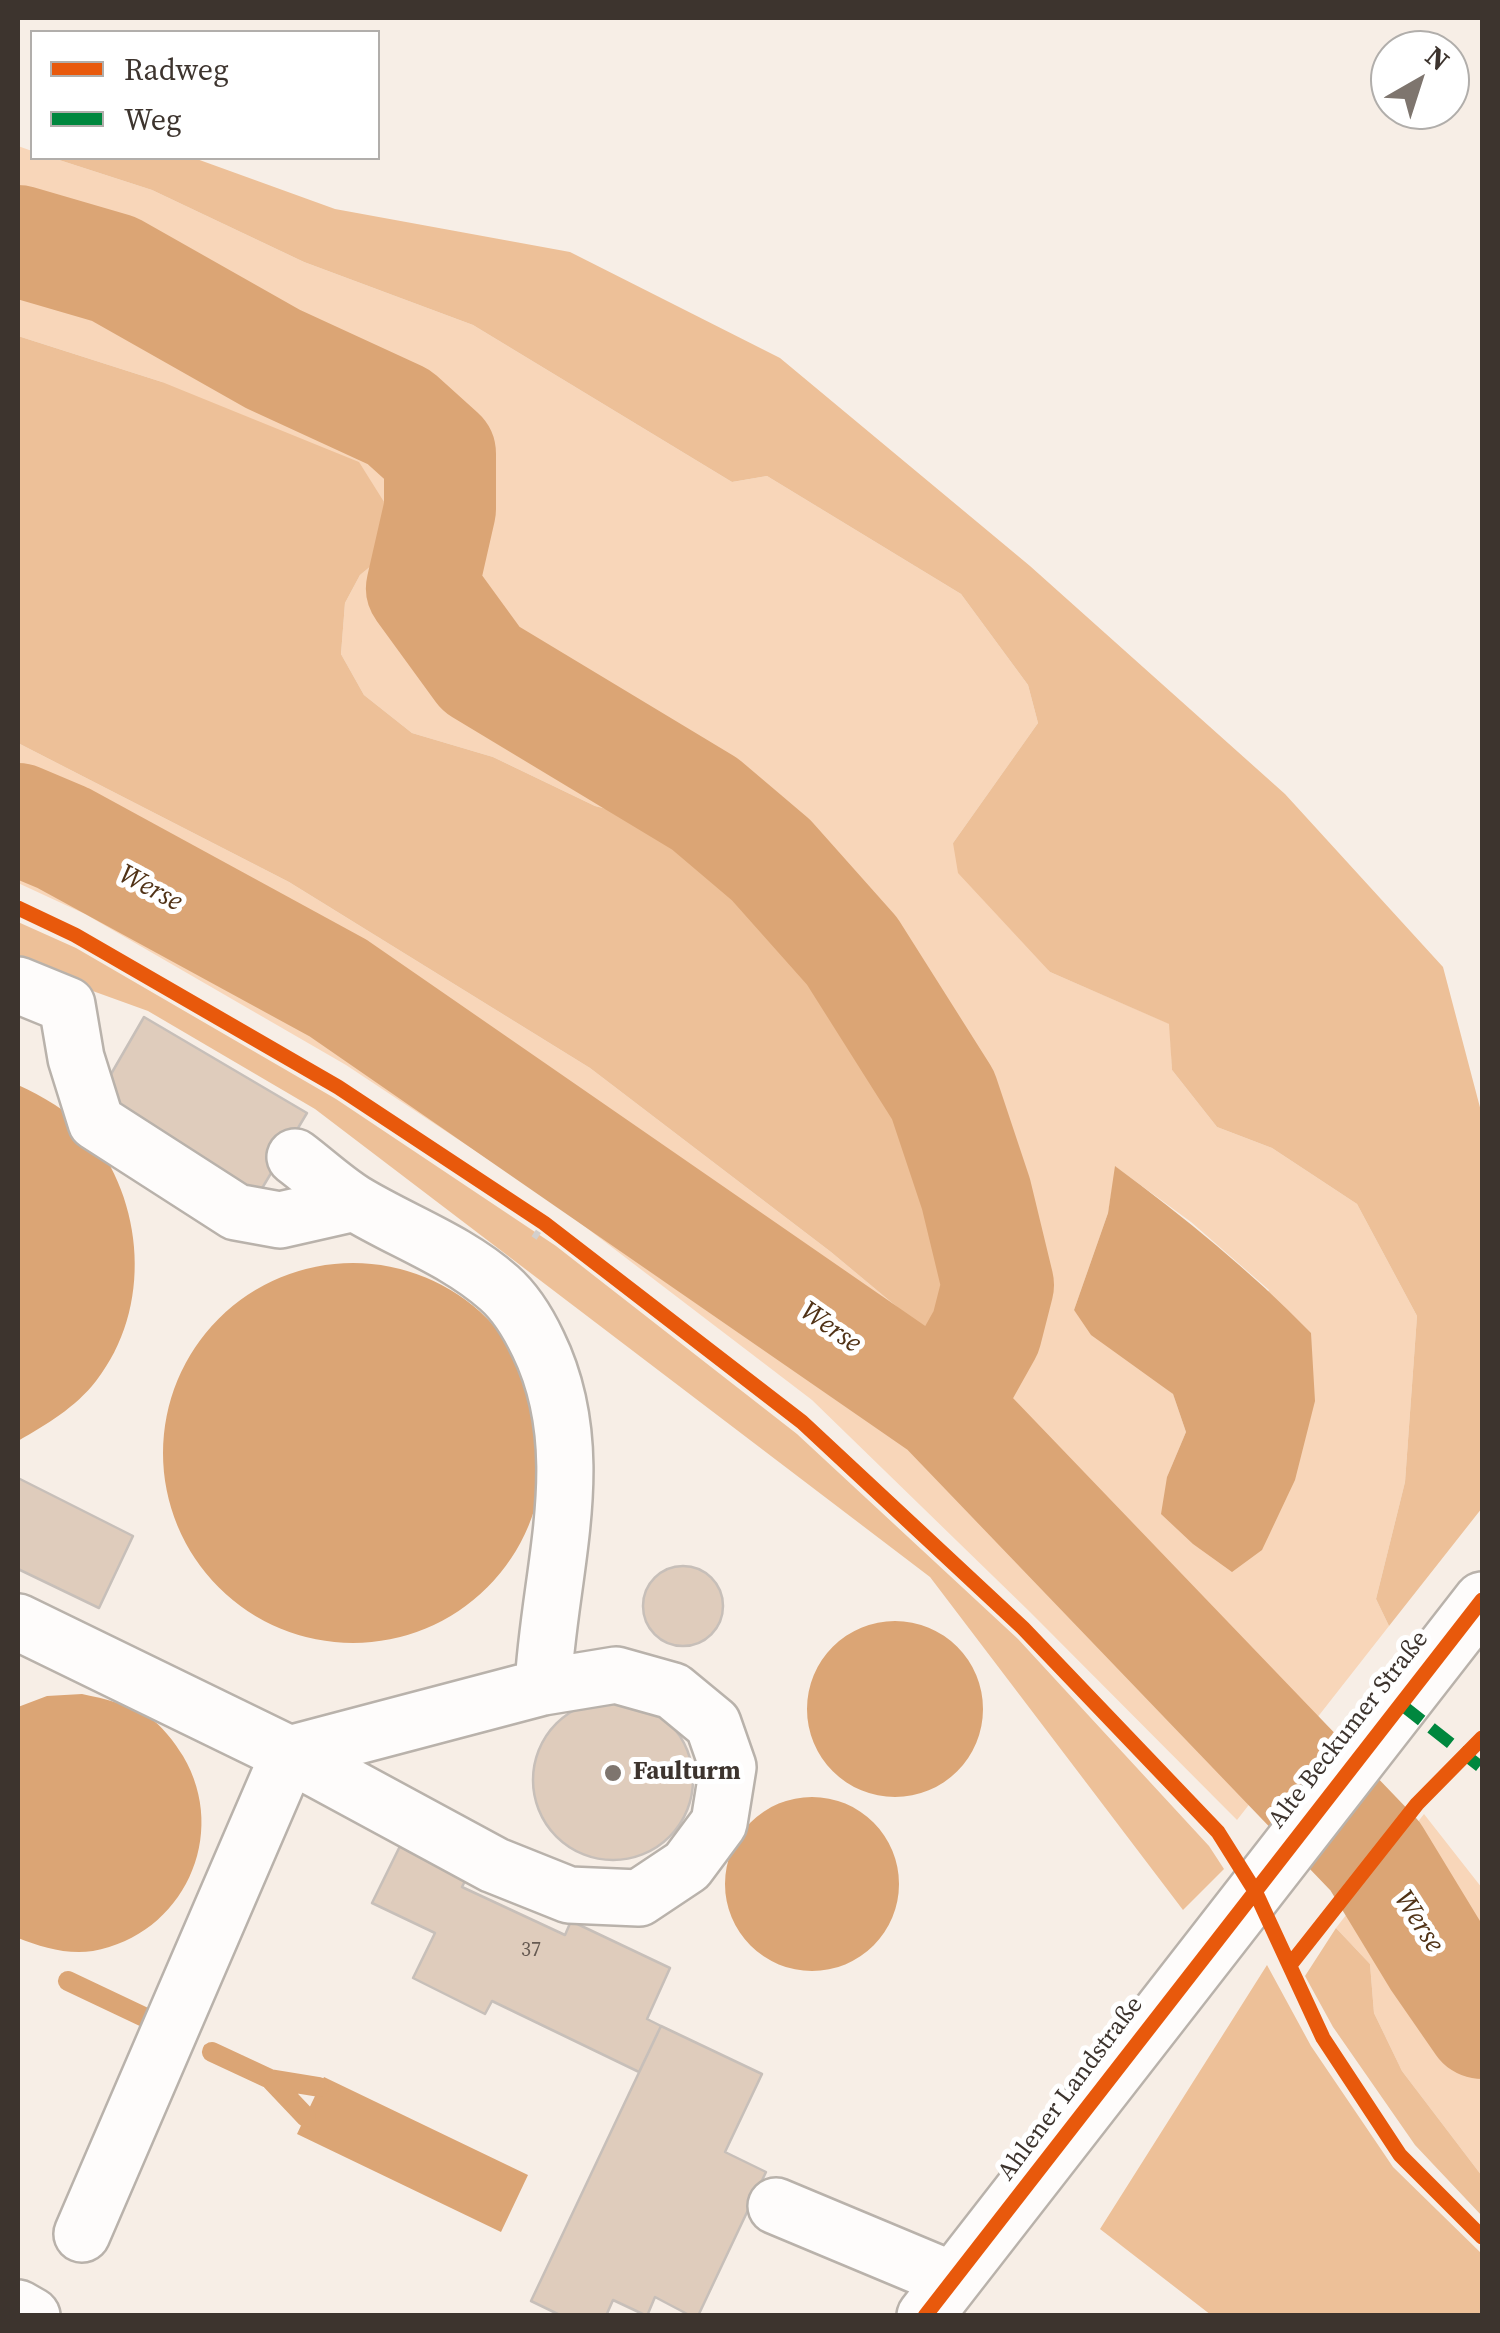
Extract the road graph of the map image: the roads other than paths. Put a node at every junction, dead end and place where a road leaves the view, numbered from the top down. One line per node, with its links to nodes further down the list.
1 (18, 985): 3 (street)
2 (295, 1157): 3 (street)
3 (355, 1203): 6 (street)
4 (1482, 1600): 8 (street, Alte Beckumer Straße)
5 (18, 1622): 7 (street)
6 (543, 1687): 7 (street); 7 (street)
7 (289, 1754): 10 (street)
8 (1267, 1876): 11 (street, Ahlener Landstraße)
9 (776, 2206): 11 (street)
10 (82, 2234)
11 (939, 2298)
12 (18, 2308): 13 (street)
13 (32, 2316)

